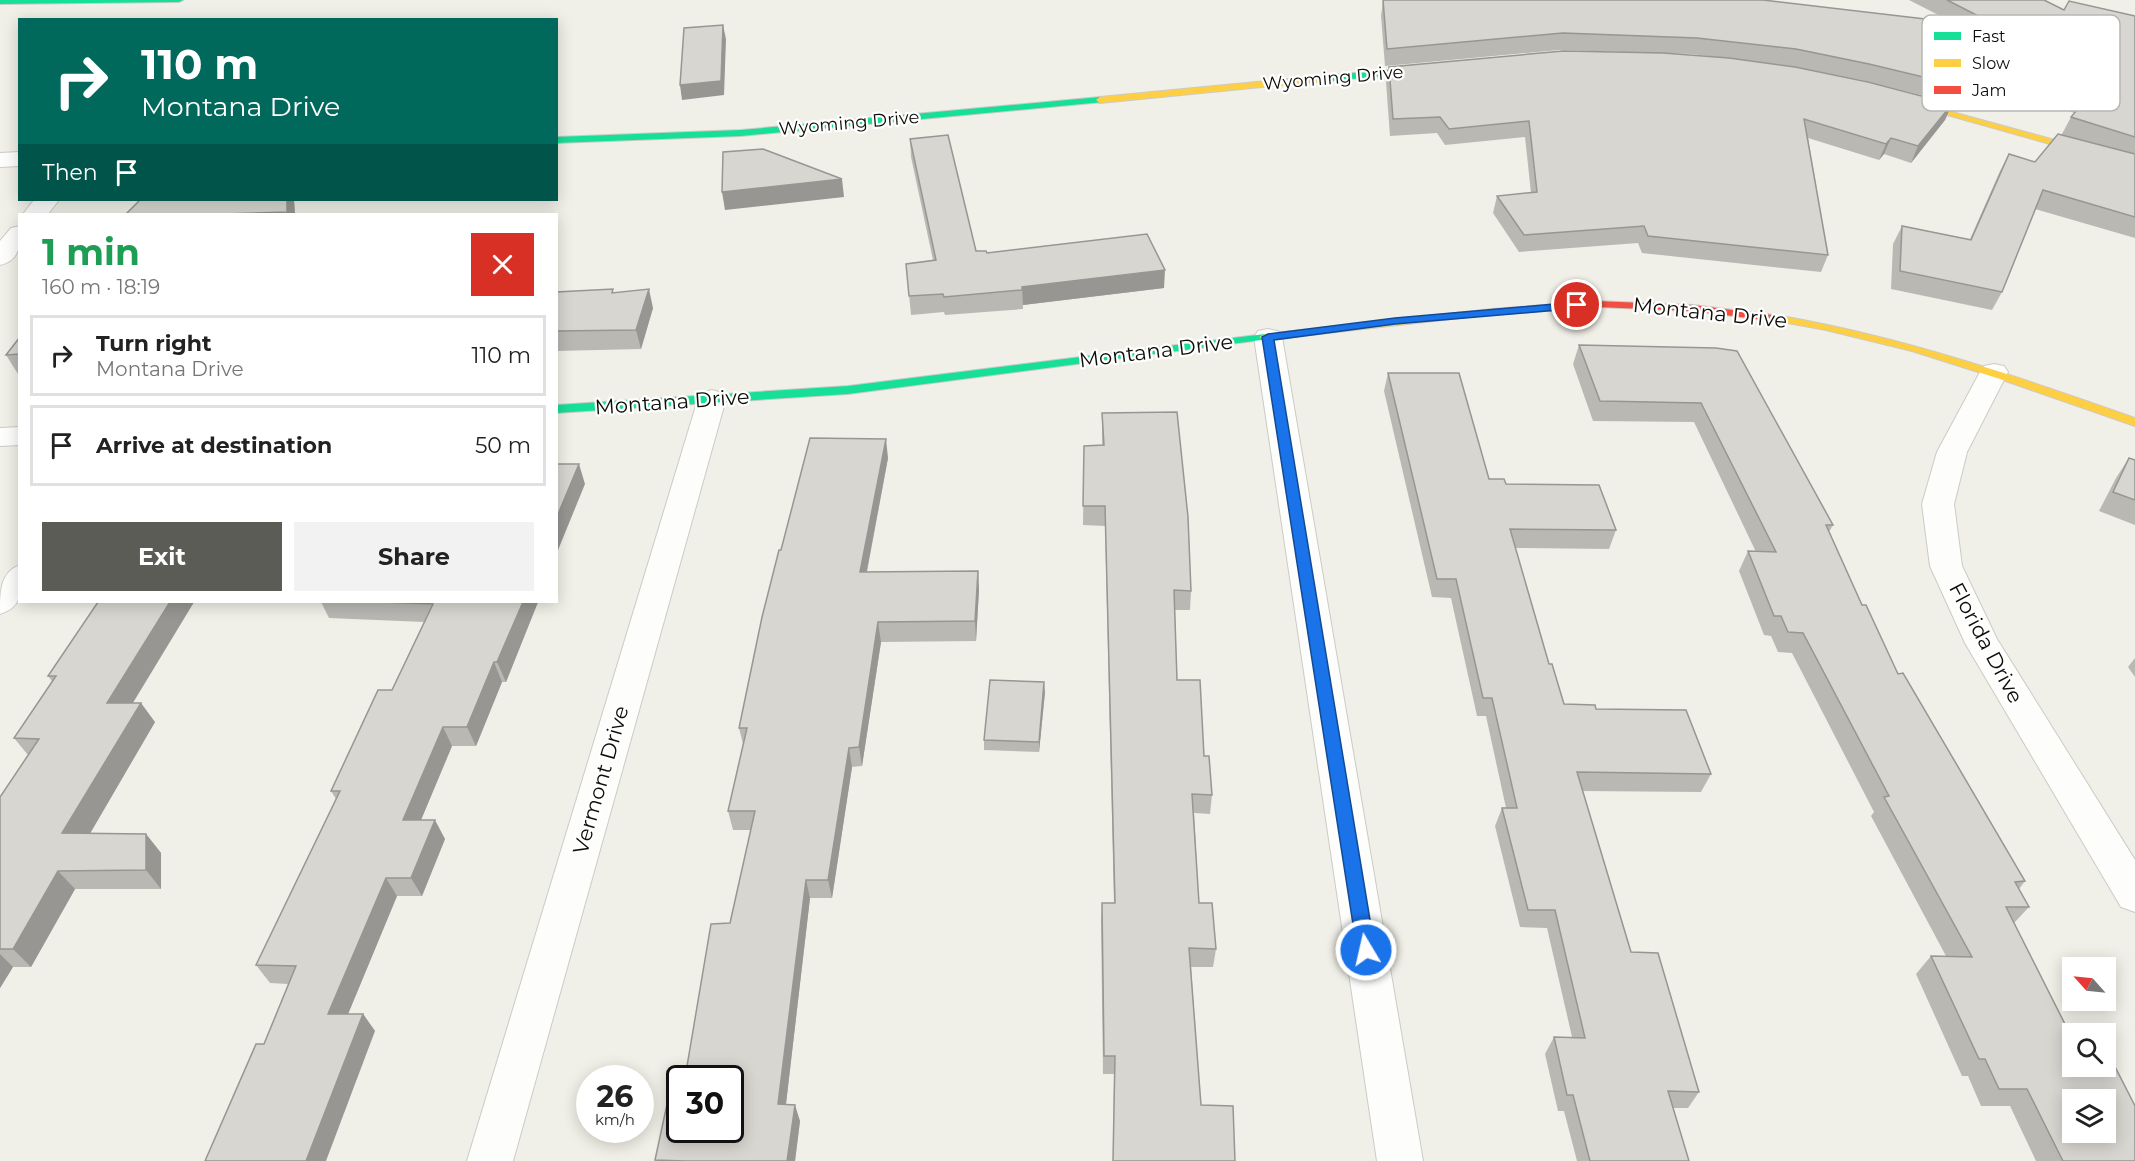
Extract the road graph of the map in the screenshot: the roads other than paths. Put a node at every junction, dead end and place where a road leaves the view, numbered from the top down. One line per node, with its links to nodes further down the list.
1 (179, 0): 2 (main road)
2 (0, 2)
3 (1441, 69): 7 (main road, Wyoming Drive)
4 (1891, 97): 5 (main road)
5 (1922, 106)
6 (1941, 111): 10 (main road)
7 (558, 140)
8 (18, 159): 9 (street)
9 (0, 160)
10 (2135, 165)
11 (46, 201): 12 (street)
12 (36, 213)
13 (18, 235): 14 (street)
14 (0, 256)
15 (1268, 337): 16 (main road, Montana Drive); 17 (main road, Montana Drive); 26 (street)
16 (1994, 372): 19 (main road, Montana Drive); 24 (street, Florida Drive)
17 (712, 399): 18 (main road, Montana Drive); 25 (street, Vermont Drive)
18 (558, 409)
19 (2135, 422)
20 (18, 436): 21 (street)
21 (0, 437)
22 (18, 579): 23 (street)
23 (0, 602)
24 (2135, 895)
25 (490, 1161)
26 (1400, 1161)

